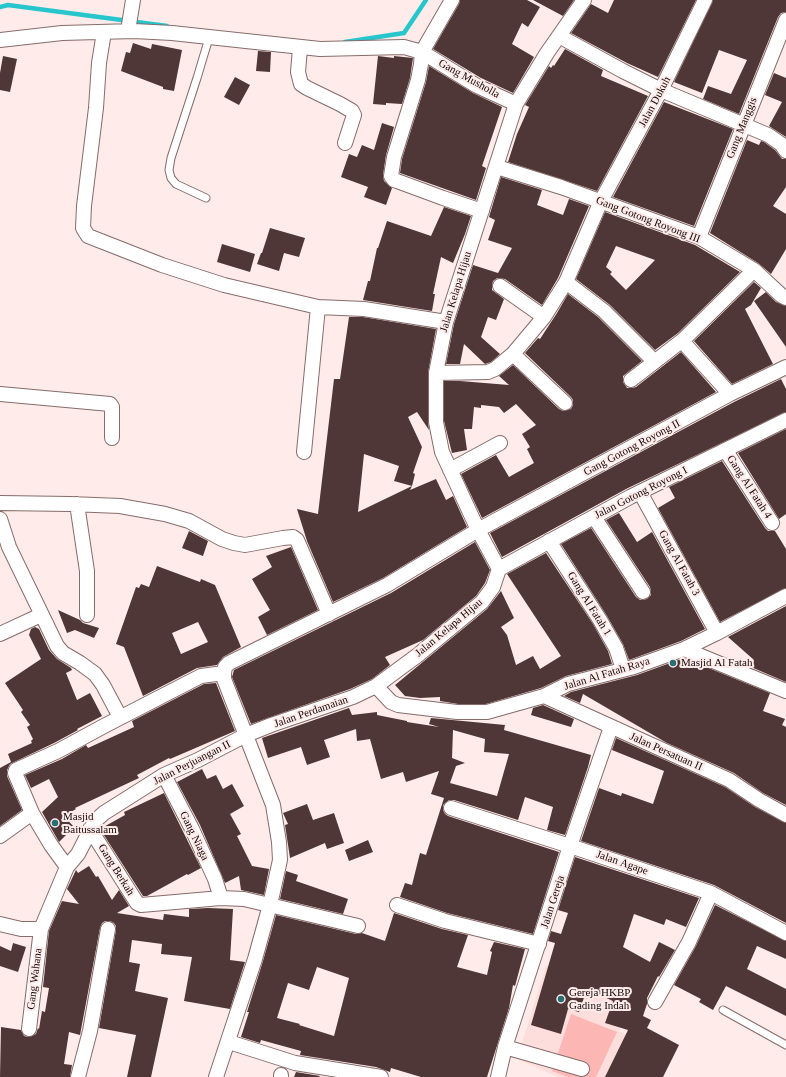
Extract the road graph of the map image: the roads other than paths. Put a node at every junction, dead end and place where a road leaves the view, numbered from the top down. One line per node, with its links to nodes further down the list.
1 (133, 0): 6 (street)
2 (452, 0): 12 (street)
3 (584, 0): 8 (street, Jalan Kelapa Hijau)
4 (705, 0): 13 (street, Jalan Dukuh)
5 (786, 20): 15 (street, Gang Manggis)
6 (128, 28): 7 (street, Gang Musholla); 9 (street, Gang Musholla)
7 (104, 32): 10 (street, Gang Musholla); 27 (street)
8 (559, 36): 13 (street); 14 (street, Jalan Kelapa Hijau)
9 (209, 38): 11 (street, Gang Musholla); 19 (lane)
10 (0, 40)
11 (300, 48): 12 (street, Gang Musholla); 16 (street)
12 (422, 52): 14 (street, Gang Musholla); 21 (street)
13 (662, 90): 15 (street); 20 (street, Jalan Dukuh)
14 (516, 104): 18 (street, Jalan Kelapa Hijau)
15 (744, 124): 17 (street); 22 (street, Gang Manggis)
16 (345, 143)
17 (786, 151)
18 (497, 166): 20 (street, Gang Gotong Royong III); 21 (street, Jalan Kelapa Hijau)
19 (206, 198)
20 (601, 201): 22 (street, Gang Gotong Royong III); 24 (street, Jalan Dukuh)
21 (482, 211): 29 (street, Jalan Kelapa Hijau)
22 (699, 237): 23 (street, Gang Gotong Royong III)
23 (754, 270): 26 (street, Gang Gotong Royong III); 30 (street)
24 (566, 282): 28 (street, Jalan Dukuh); 32 (street)
25 (500, 286): 28 (street)
26 (786, 298)
27 (318, 307): 29 (street); 43 (street)
28 (544, 317): 31 (street, Jalan Dukuh)
29 (446, 322): 34 (street, Jalan Kelapa Hijau)
30 (682, 341): 32 (street); 37 (street)
31 (513, 354): 34 (street, Jalan Dukuh); 38 (street)
32 (654, 361): 35 (street)
33 (786, 367): 37 (street, Gang Gotong Royong II)
34 (436, 373): 44 (street, Jalan Kelapa Hijau)
35 (631, 380)
36 (0, 394): 40 (street)
37 (730, 394): 51 (street, Gang Gotong Royong II)
38 (565, 403)
39 (786, 420): 42 (street, Jalan Gotong Royong I)
40 (112, 438)
41 (500, 443): 44 (street)
42 (726, 450): 45 (street, Jalan Gotong Royong I); 50 (street, Gang Al Fatah 4)
43 (304, 452)
44 (450, 470): 51 (street, Jalan Kelapa Hijau)
45 (640, 492): 48 (street, Jalan Gotong Royong I); 59 (street, Gang Al Fatah 3)
46 (0, 503): 47 (street)
47 (77, 504): 56 (street); 58 (street)
48 (594, 517): 52 (street, Jalan Gotong Royong I); 54 (street)
49 (0, 519): 57 (street)
50 (772, 523)
51 (478, 530): 53 (street, Jalan Kelapa Hijau); 56 (street, Gang Gotong Royong II)
52 (549, 541): 53 (street, Jalan Gotong Royong I); 62 (street, Gang Al Fatah 1)
53 (499, 569): 64 (street, Jalan Kelapa Hijau)
54 (643, 592)
55 (786, 596): 59 (street, Jalan Al Fatah Raya)
56 (329, 614): 63 (street, Gang Gotong Royong II)
57 (41, 615): 60 (street); 67 (street)
58 (87, 615)
59 (717, 633): 61 (street, Jalan Al Fatah Raya)
60 (0, 634)
61 (684, 649): 62 (street, Jalan Al Fatah Raya); 65 (street)
62 (623, 669): 66 (street, Jalan Al Fatah Raya)
63 (224, 673): 67 (street); 69 (street)
64 (376, 686): 66 (street, Jalan Al Fatah Raya); 69 (street, Jalan Perdamaian)
65 (786, 691)
66 (544, 696): 68 (street, Jalan Persatuan II)
67 (120, 718): 72 (street)
68 (611, 727): 73 (street, Jalan Persatuan II); 76 (street, Jalan Gereja)
69 (246, 736): 70 (street, Jalan Perjuangan II); 80 (street)
70 (164, 775): 74 (street, Jalan Perjuangan II); 79 (street, Gang Niaga)
71 (451, 808): 76 (street, Jalan Agape)
72 (32, 813): 75 (street); 77 (street)
73 (786, 815)
74 (90, 829): 77 (street, Jalan Perjuangan II); 79 (street, Gang Berkah)
75 (0, 836)
76 (570, 846): 78 (street, Jalan Agape); 87 (street, Jalan Gereja)
77 (67, 867): 84 (street, Jalan Perjuangan II)
78 (711, 893): 86 (street, Jalan Agape); 88 (street)
79 (221, 898): 80 (street)
80 (270, 905): 83 (street); 91 (street)
81 (397, 905): 87 (street)
82 (0, 924): 84 (street)
83 (358, 926)
84 (41, 929): 90 (street, Gang Wahana)
85 (108, 929): 95 (street)
86 (786, 933)
87 (539, 944): 93 (street, Jalan Gereja)
88 (655, 1002)
89 (723, 1010): 92 (lane)
90 (29, 1029)
91 (229, 1042): 96 (street); 97 (street)
92 (786, 1045)
93 (505, 1047): 94 (street); 98 (street, Jalan Gereja)
94 (582, 1069)
95 (78, 1077)
96 (216, 1077)
97 (381, 1077)
98 (498, 1077)

